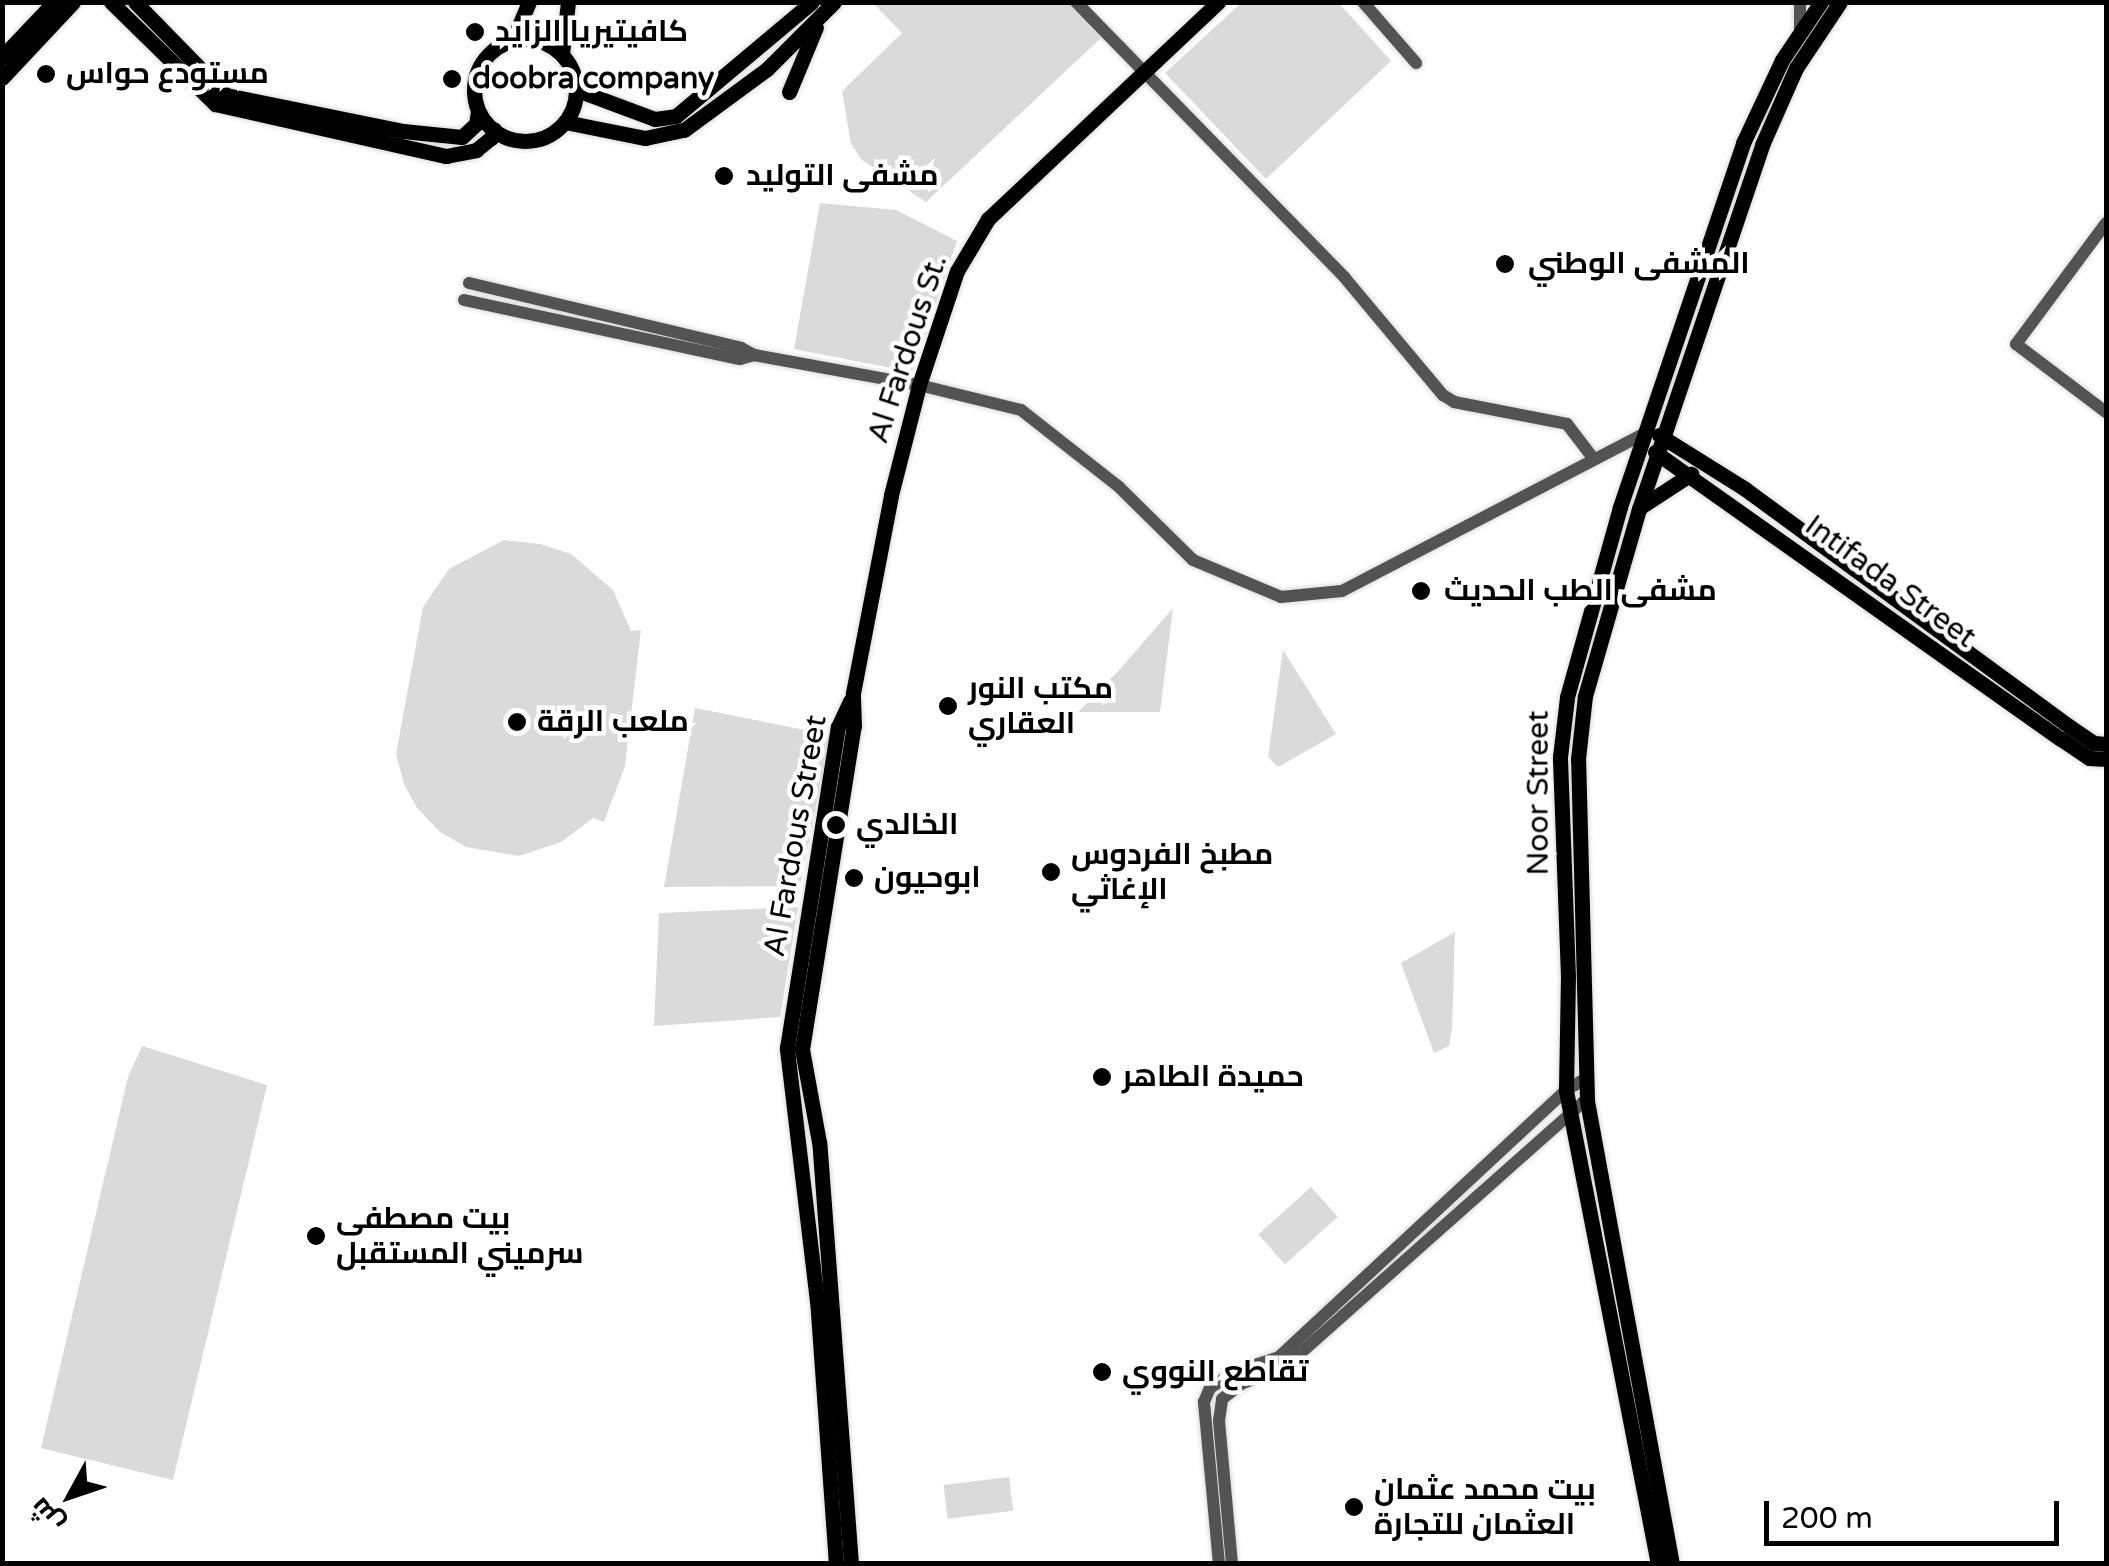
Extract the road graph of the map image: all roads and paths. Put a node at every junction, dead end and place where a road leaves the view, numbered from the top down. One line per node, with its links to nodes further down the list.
1 (54, 2): 18 (main road)
2 (73, 2): 22 (main road)
3 (110, 2): 28 (main road)
4 (134, 2): 28 (main road)
5 (529, 2): 16 (main road)
6 (568, 2): 17 (main road)
7 (834, 2): 14 (main road)
8 (1076, 2): 21 (street)
9 (1218, 2): 21 (main road, Al Fardous St.)
10 (1363, 2): 19 (street)
11 (1800, 2): 15 (street)
12 (1821, 2): 15 (main road, Noor Street)
13 (1840, 2): 15 (main road, Noor Street)
14 (817, 9): 23 (main road); 24 (main road); 26 (main road)
15 (1804, 39): 20 (main road, Noor Street)
16 (513, 40): 17 (main road); 25 (main road)
17 (562, 54): 23 (main road)
18 (2, 57)
19 (1416, 62)
20 (1789, 64): 35 (main road, Noor Street); 36 (main road, Noor Street)
21 (1143, 72): 33 (main road, Al Fardous St.); 38 (street)
22 (2, 78)
23 (577, 90): 26 (main road)
24 (789, 92)
25 (478, 111): 27 (main road); 28 (main road)
26 (565, 122): 27 (main road)
27 (494, 130): 28 (main road)
28 (402, 138)
29 (2106, 223): 34 (street)
30 (469, 283): 32 (street)
31 (464, 300): 32 (street)
32 (754, 355): 33 (street)
33 (918, 384): 38 (street); 41 (main road, Al Fardous St.)
34 (2106, 412)
35 (1667, 436): 36 (main road, Intifada Street); 37 (main road, Noor Street); 42 (main road, Intifada Street)
36 (1638, 441): 37 (main road, Intifada Street); 38 (street); 45 (main road, Noor Street)
37 (1660, 454): 39 (main road, Intifada Street); 40 (main road, Noor Street)
38 (1593, 458)
39 (1691, 474): 40 (main road); 43 (main road, Intifada Street)
40 (1639, 509): 44 (main road, Noor Street)
41 (853, 693): 48 (main road, Al Fardous Street); 49 (main road, Al Fardous Street)
42 (2106, 744)
43 (2106, 759)
44 (1585, 1079): 45 (street); 46 (main road, Noor Street)
45 (1566, 1090): 47 (main road, Noor Street); 50 (street)
46 (1588, 1099): 47 (street); 53 (main road, Noor Street)
47 (1572, 1111): 51 (street); 52 (main road, Noor Street)
48 (836, 1564)
49 (851, 1564)
50 (1219, 1564)
51 (1232, 1564)
52 (1658, 1564)
53 (1672, 1564)

